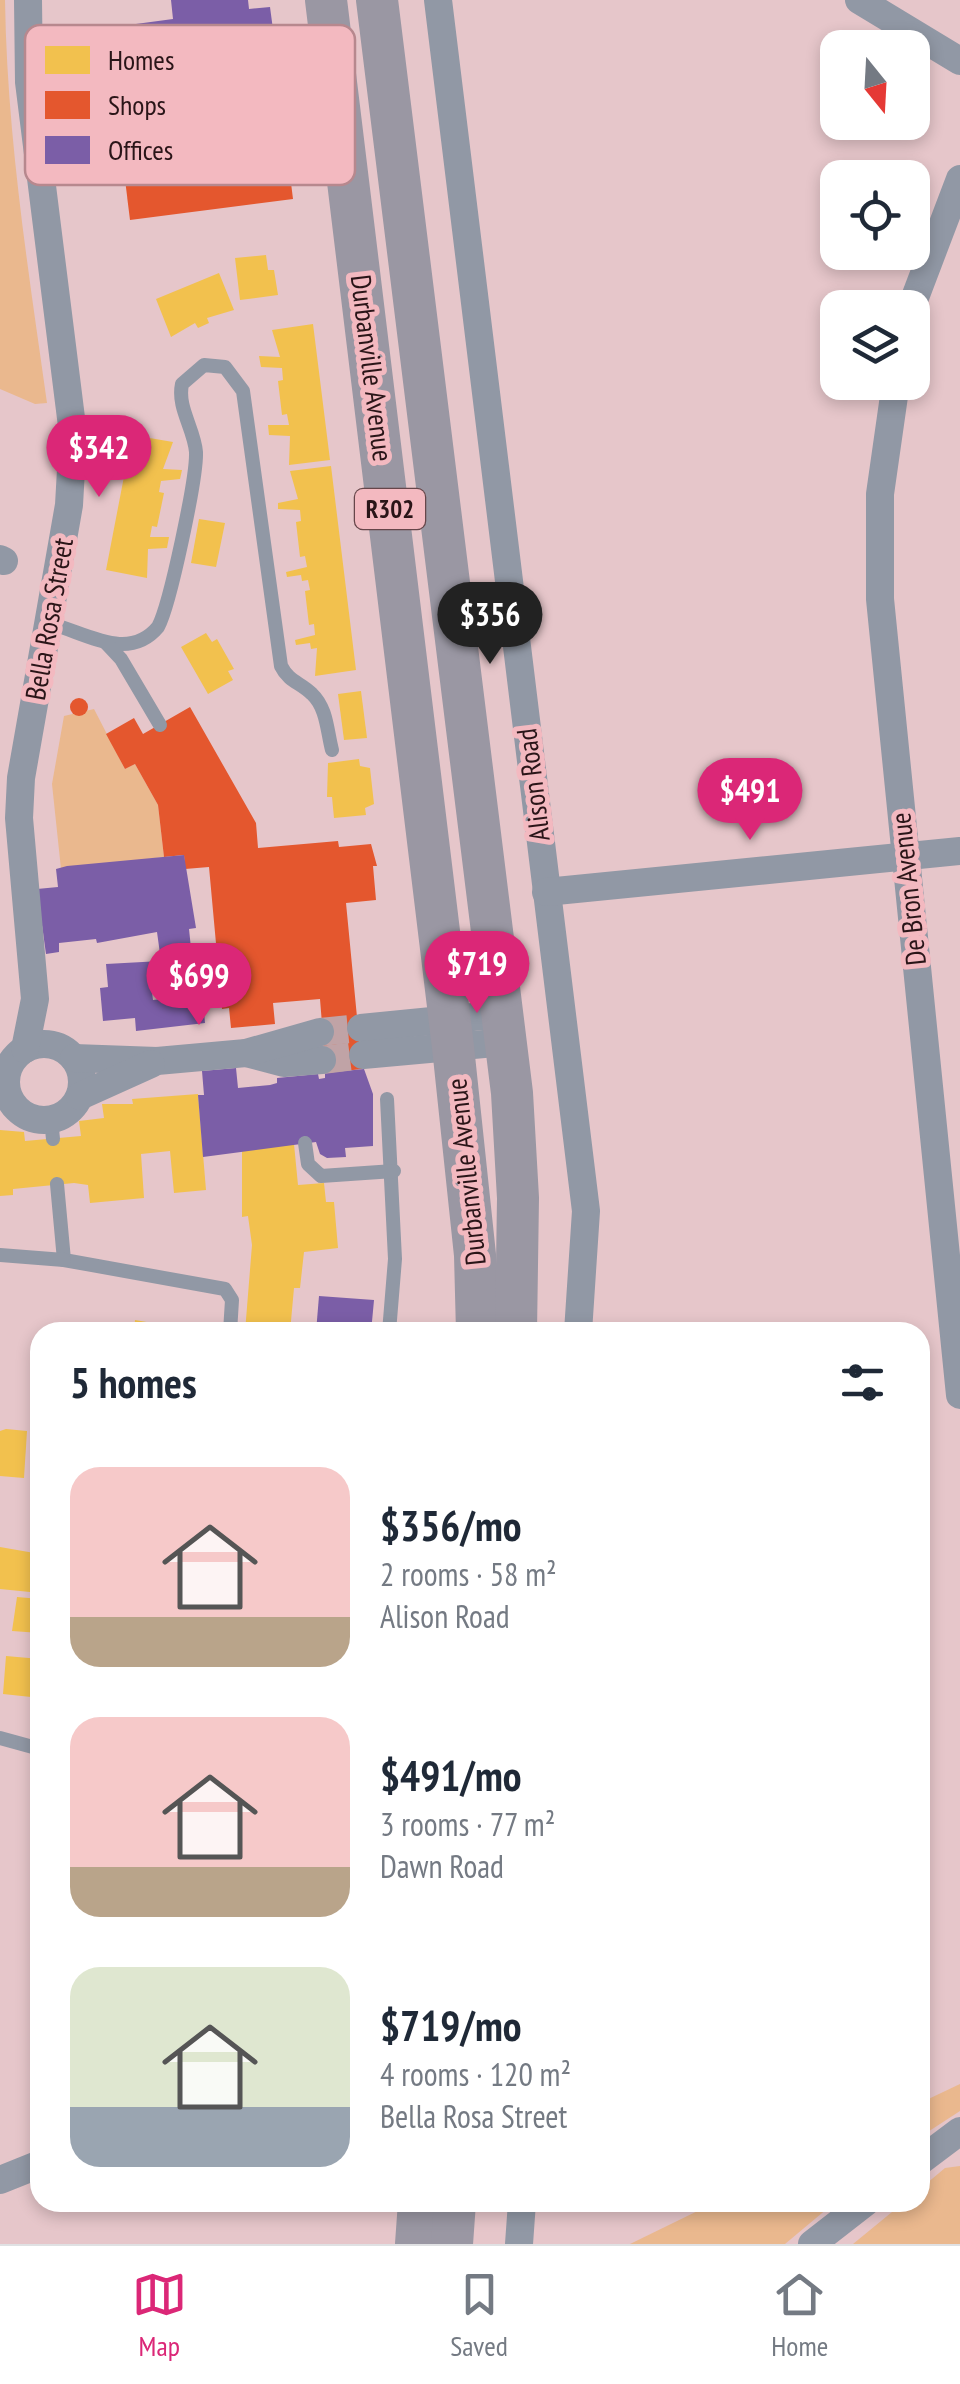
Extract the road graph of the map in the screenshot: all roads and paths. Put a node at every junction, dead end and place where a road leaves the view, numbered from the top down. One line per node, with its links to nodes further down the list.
1 (28, 0): 6 (street, Bella Rosa Street)
2 (326, 0): 7 (main road, Durbanville Avenue / R302)
3 (377, 0): 22 (main road, Durbanville Avenue / R302)
4 (438, 0): 20 (street, Alison Road)
5 (859, 0): 8 (street)
6 (28, 25)
7 (329, 25)
8 (960, 61)
9 (960, 179): 12 (street)
10 (42, 185): 14 (street, Bella Rosa Street)
11 (348, 185): 23 (main road, Durbanville Avenue / R302)
12 (919, 290)
13 (893, 400): 19 (street, De Bron Avenue)
14 (48, 624): 15 (lane); 21 (street, Bella Rosa Street)
15 (105, 643): 16 (lane); 17 (lane)
16 (160, 725)
17 (332, 750)
18 (960, 851): 19 (street)
19 (905, 857): 20 (street); 41 (street, De Bron Avenue)
20 (546, 892): 40 (street, Alison Road)
21 (36, 1000): 25 (street, Bella Rosa Street); 26 (street, Bella Rosa Street)
22 (504, 1028): 23 (street); 39 (main road, Durbanville Avenue / R302)
23 (451, 1033): 24 (street); 38 (main road, Durbanville Avenue / R302)
24 (362, 1042)
25 (25, 1049): 26 (street); 29 (street)
26 (69, 1053): 28 (street); 29 (street)
27 (310, 1057): 28 (street)
28 (157, 1061): 29 (street)
29 (80, 1096)
30 (387, 1099): 32 (lane)
31 (305, 1143): 32 (lane)
32 (394, 1170): 37 (lane)
33 (57, 1184): 35 (lane)
34 (0, 1255): 35 (lane)
35 (64, 1260): 36 (lane)
36 (231, 1322)
37 (390, 1322)
38 (477, 1322)
39 (516, 1322)
40 (579, 1322)
41 (960, 1395)
42 (0, 1738): 43 (lane)
43 (30, 1746)
44 (959, 2134): 45 (street)
45 (930, 2155)
46 (30, 2168): 47 (street)
47 (0, 2180)
48 (521, 2212): 50 (street)
49 (853, 2212): 51 (street)
50 (519, 2244)
51 (812, 2244)

